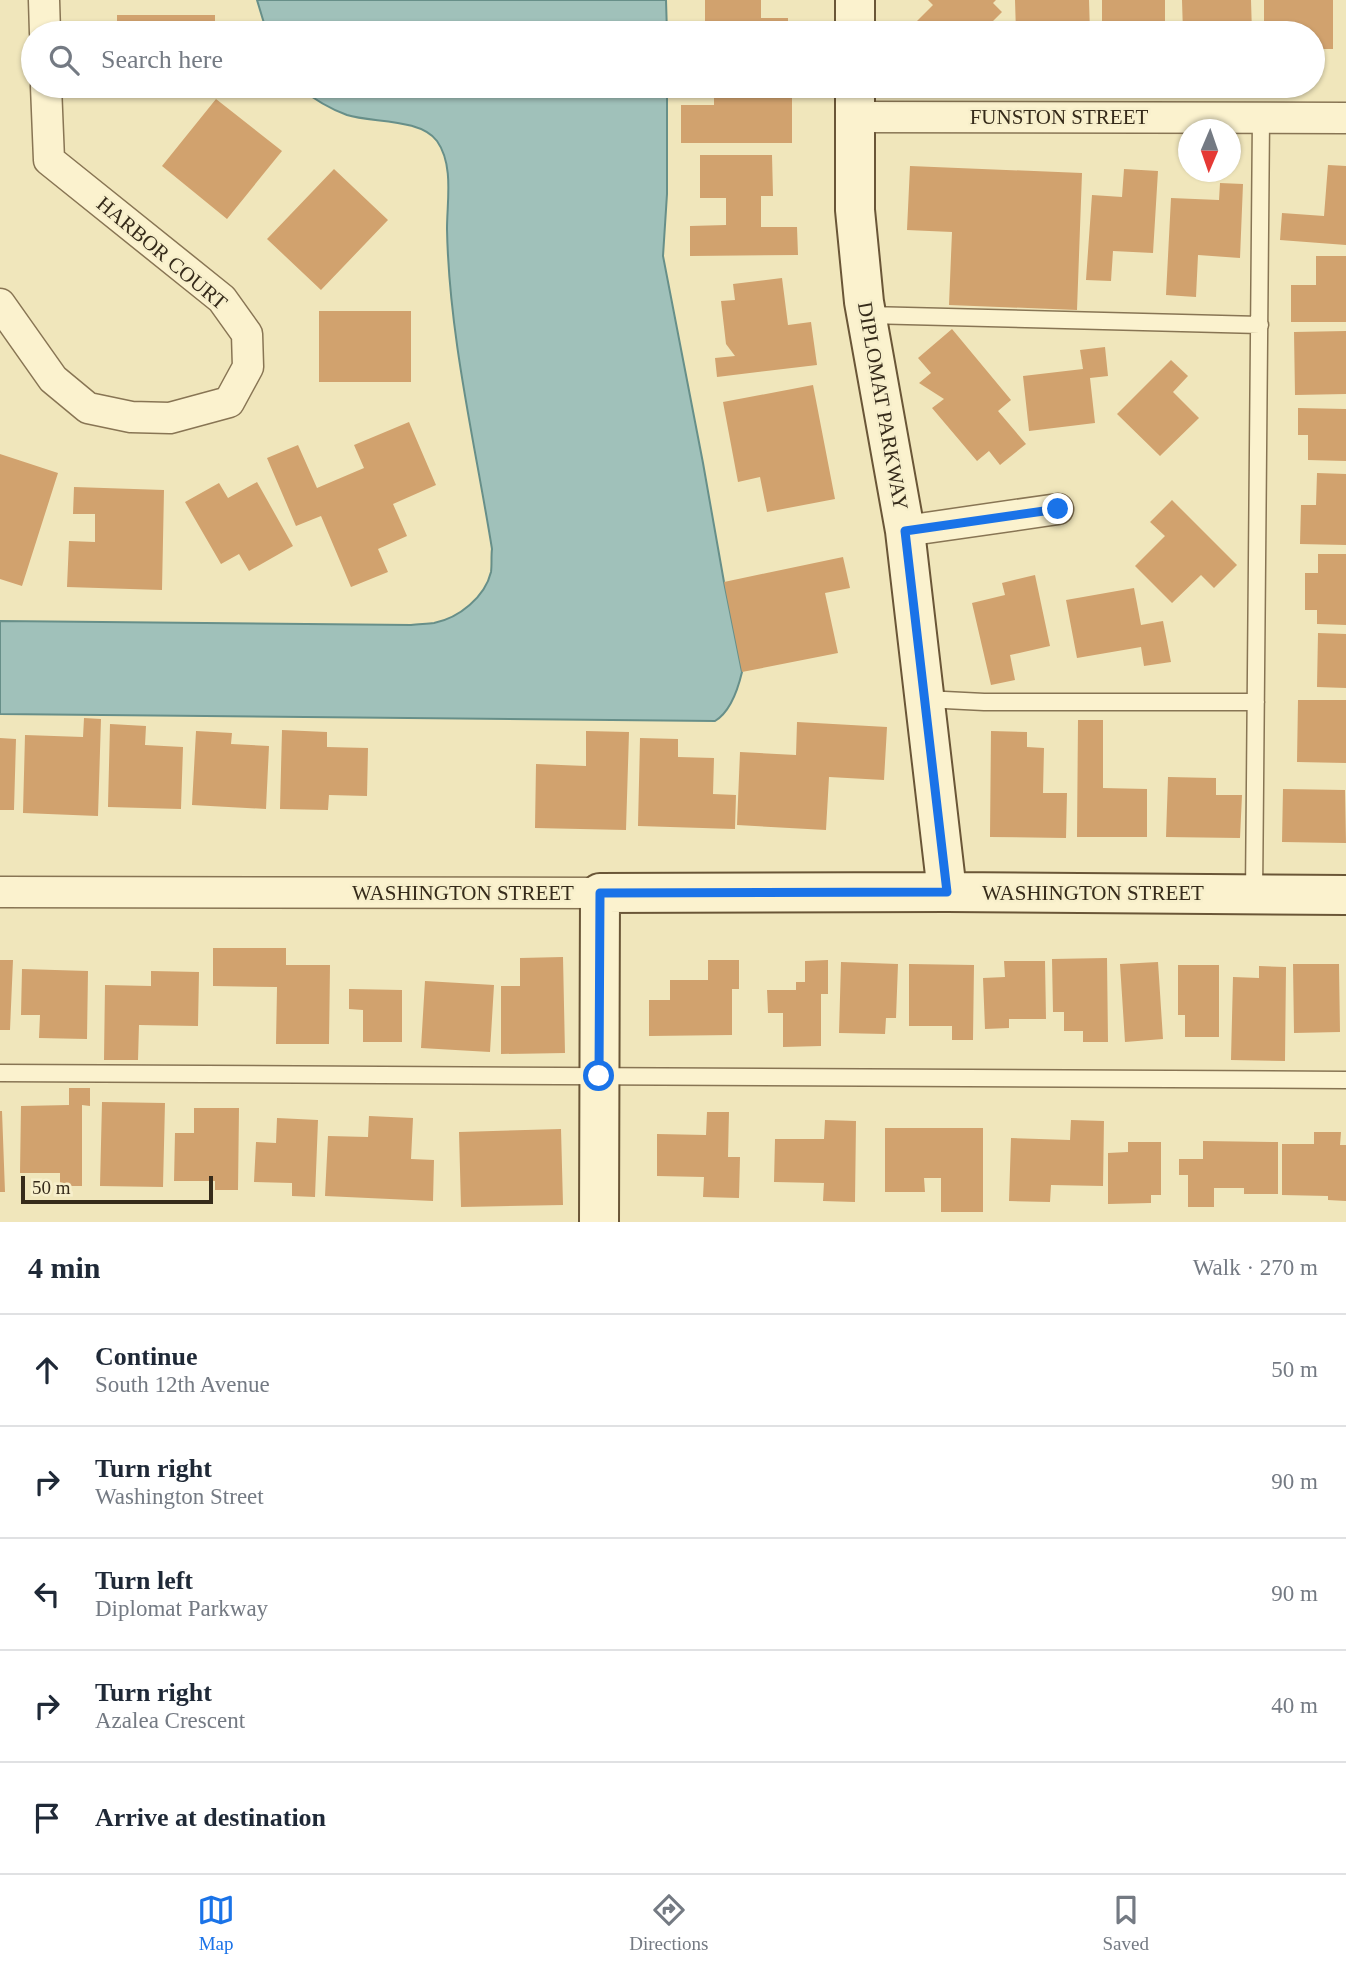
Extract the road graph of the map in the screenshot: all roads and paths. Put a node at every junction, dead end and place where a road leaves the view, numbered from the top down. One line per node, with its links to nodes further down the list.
1 (44, 0): 3 (street)
2 (855, 0): 4 (street)
3 (45, 21)
4 (855, 21)
5 (46, 98): 9 (street, HARBOR COURT)
6 (855, 101): 7 (street, FUNSTON STREET); 10 (street, DIPLOMAT PARKWAY)
7 (1261, 118): 8 (street, FUNSTON STREET); 11 (lane)
8 (1346, 118)
9 (0, 304)
10 (866, 315): 11 (lane); 13 (street, DIPLOMAT PARKWAY)
11 (1259, 325): 15 (lane)
12 (1058, 509): 13 (street)
13 (905, 531): 14 (street, DIPLOMAT PARKWAY)
14 (925, 699): 15 (lane); 17 (street, DIPLOMAT PARKWAY)
15 (1256, 702): 19 (lane)
16 (0, 892): 18 (street, WASHINGTON STREET)
17 (947, 892): 18 (street, WASHINGTON STREET); 19 (street, WASHINGTON STREET)
18 (600, 893): 22 (street)
19 (1254, 895): 20 (street, WASHINGTON STREET)
20 (1346, 895)
21 (0, 1073): 22 (lane)
22 (599, 1076): 23 (lane); 24 (street)
23 (1346, 1080)
24 (598, 1222)

